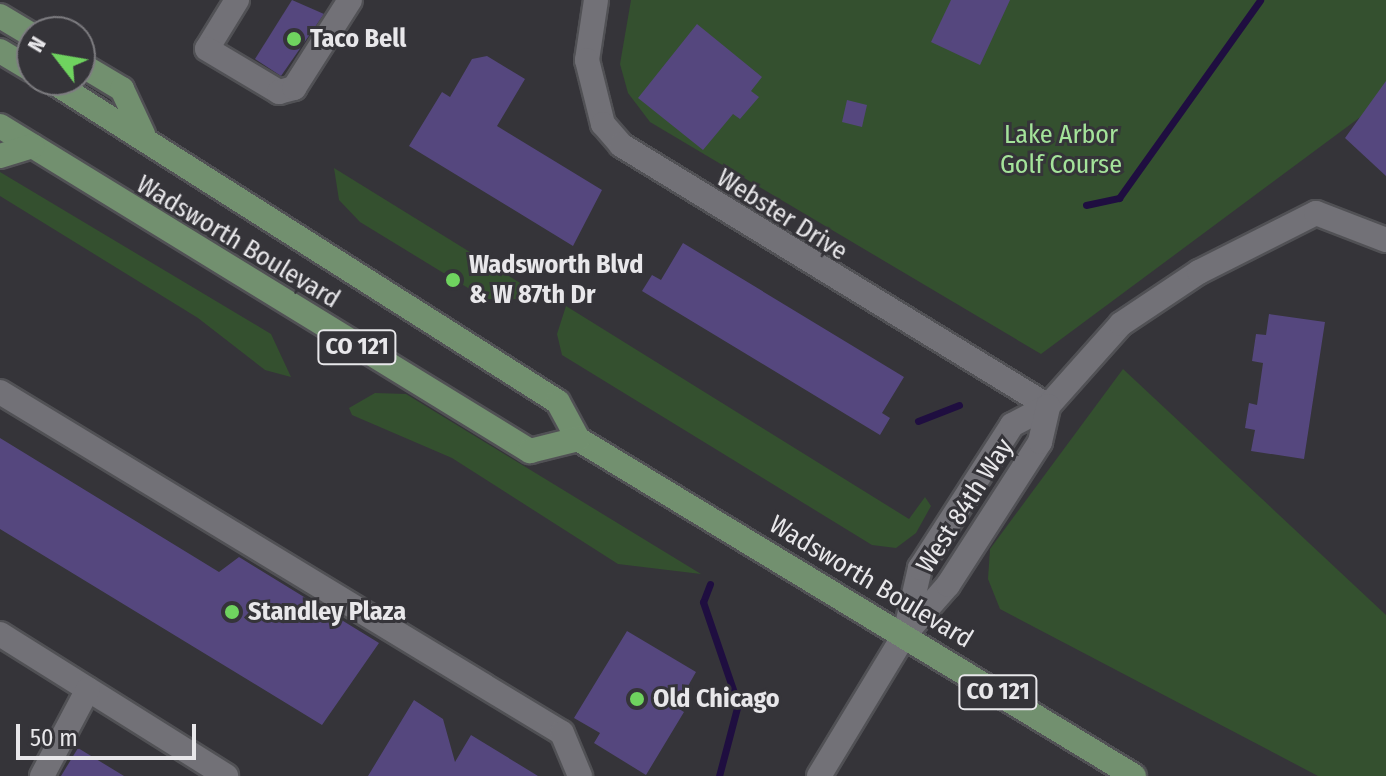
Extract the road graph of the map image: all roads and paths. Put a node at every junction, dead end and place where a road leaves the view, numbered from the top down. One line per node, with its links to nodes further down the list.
1 (237, 0): 2 (street)
2 (350, 0)
3 (596, 0): 12 (street, Webster Drive)
4 (96, 74): 7 (main road)
5 (78, 96): 7 (main road, Wadsworth Boulevard / CO 121)
6 (0, 126): 8 (main road, Wadsworth Boulevard / CO 121)
7 (143, 134): 13 (main road, Wadsworth Boulevard / CO 121)
8 (32, 146): 9 (main road); 13 (main road, Wadsworth Boulevard / CO 121)
9 (0, 156)
10 (1386, 240): 12 (street, West 84th Way)
11 (0, 392): 19 (street)
12 (1048, 406): 15 (street, West 84th Way); 15 (street, West 84th Way)
13 (578, 439): 15 (main road, Wadsworth Boulevard / CO 121)
14 (0, 634): 16 (street)
15 (905, 634): 20 (street); 21 (main road, Wadsworth Boulevard / CO 121)
16 (88, 689): 17 (street); 18 (street)
17 (42, 776)
18 (226, 776)
19 (580, 776)
20 (819, 776)
21 (1134, 776)

